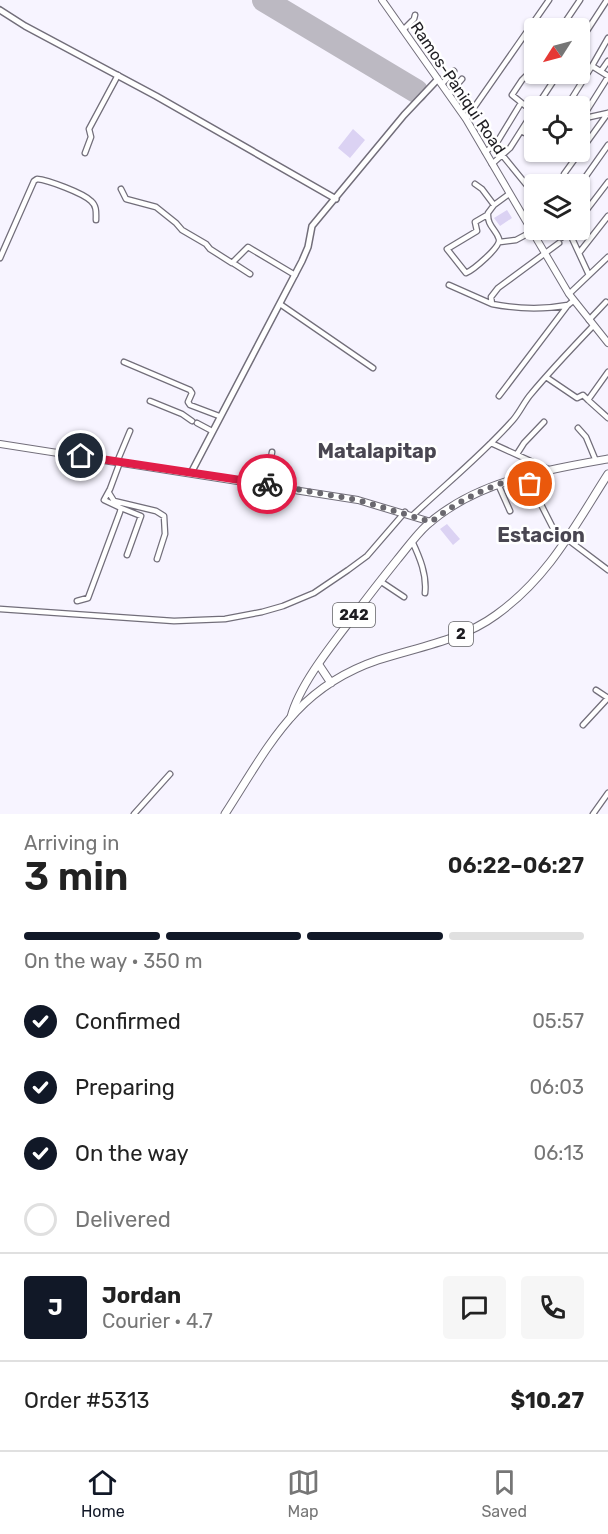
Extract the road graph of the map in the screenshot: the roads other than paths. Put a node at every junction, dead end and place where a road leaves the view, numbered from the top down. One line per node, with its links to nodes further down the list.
1 (382, 0): 10 (main road, Ramos-Paniqui Road)
2 (549, 0): 7 (street)
3 (580, 0): 8 (street)
4 (607, 0): 9 (street)
5 (0, 10): 17 (street)
6 (415, 15): 10 (street)
7 (536, 18)
8 (568, 18)
9 (590, 25)
10 (403, 30): 21 (main road, Ramos-Paniqui Road)
11 (524, 35): 28 (street)
12 (608, 38): 14 (street)
13 (608, 61): 16 (street)
14 (592, 66): 16 (street); 23 (street)
15 (454, 71): 21 (street)
16 (601, 71): 18 (street)
17 (118, 75): 35 (street); 44 (street)
18 (608, 76): 25 (street)
19 (524, 78): 24 (street)
20 (462, 79): 22 (street)
21 (440, 81): 22 (main road, Ramos-Paniqui Road); 44 (street)
22 (449, 94): 28 (main road, Ramos-Paniqui Road)
23 (573, 96)
24 (521, 103): 26 (street); 34 (street)
25 (590, 104)
26 (524, 105)
27 (590, 118): 32 (street)
28 (466, 119): 34 (main road, Ramos-Paniqui Road)
29 (524, 126): 30 (street)
30 (521, 131): 31 (street); 36 (street)
31 (524, 132)
32 (590, 138)
33 (608, 145): 38 (street)
34 (485, 152): 37 (main road, Ramos-Paniqui Road)
35 (85, 153)
36 (502, 156): 37 (street); 39 (street)
37 (492, 164): 43 (main road, Ramos-Paniqui Road)
38 (587, 174)
39 (524, 182)
40 (608, 182): 46 (street)
41 (475, 184): 45 (street)
42 (121, 189): 60 (street)
43 (509, 194): 45 (street); 50 (main road, Ramos-Paniqui Road)
44 (336, 199): 62 (street)
45 (494, 205): 47 (street)
46 (590, 206)
47 (488, 215): 55 (street); 55 (street)
48 (608, 216): 57 (street)
49 (96, 220): 59 (street)
50 (524, 220)
51 (524, 236): 55 (street)
52 (536, 240): 56 (main road, Ramos-Paniqui Road)
53 (560, 240): 56 (street)
54 (573, 240): 57 (street)
55 (500, 242)
56 (544, 253): 65 (main road, Ramos-Paniqui Road); 69 (street)
57 (579, 254): 63 (street)
58 (608, 257): 63 (street)
59 (0, 258)
60 (233, 262): 61 (street); 62 (street)
61 (250, 274)
62 (295, 274): 68 (street)
63 (589, 275): 65 (street)
64 (449, 285): 69 (street)
65 (569, 294): 67 (main road, Ramos-Paniqui Road)
66 (606, 302): 70 (street)
67 (571, 303): 69 (street); 70 (main road, Ramos-Paniqui Road); 76 (street)
68 (280, 304): 73 (street); 79 (street)
69 (492, 304)
70 (591, 323): 71 (main road, Ramos-Paniqui Road); 75 (street)
71 (608, 342)
72 (124, 362): 79 (street)
73 (374, 368)
74 (608, 372): 77 (street)
75 (546, 377): 77 (street); 85 (street)
76 (499, 396)
77 (588, 400): 80 (street)
78 (150, 401): 84 (street)
79 (219, 416): 84 (street)
80 (608, 418)
81 (544, 422): 88 (street)
82 (578, 428): 90 (street)
83 (130, 431): 91 (street)
84 (212, 431): 93 (street)
85 (491, 443): 88 (street); 102 (street)
86 (0, 444): 91 (main road)
87 (272, 452): 96 (street)
88 (517, 454): 92 (street)
89 (608, 459): 90 (main road, 242)
90 (596, 461): 92 (main road, 242)
91 (118, 462): 93 (main road); 98 (street)
92 (549, 470): 95 (main road, 242)
93 (191, 473): 96 (main road)
94 (608, 474): 105 (main road, 2)
95 (526, 475): 97 (main road, 242); 104 (street)
96 (267, 484): 101 (main road)
97 (498, 484): 100 (street); 103 (main road, 242)
98 (109, 493): 99 (street); 108 (street)
99 (121, 508): 107 (street); 113 (street)
100 (510, 511)
101 (405, 513): 102 (main road); 114 (street)
102 (413, 515): 103 (main road)
103 (431, 522): 106 (main road, 242)
104 (553, 528)
105 (567, 539): 109 (street); 116 (main road, 2)
106 (412, 542): 110 (main road, 242); 111 (street)
107 (127, 555)
108 (157, 559)
109 (608, 570)
110 (380, 581): 112 (street); 115 (main road, 242)
111 (425, 593)
112 (404, 597)
113 (76, 601)
114 (0, 609)
115 (319, 665): 116 (main road); 118 (main road, 242)
116 (331, 683): 118 (main road, 2)
117 (596, 690): 119 (street)
118 (291, 717): 123 (main road, 2)
119 (583, 724)
120 (170, 774): 122 (street)
121 (608, 793): 124 (street)
122 (134, 814)
123 (225, 814)
124 (593, 814)

